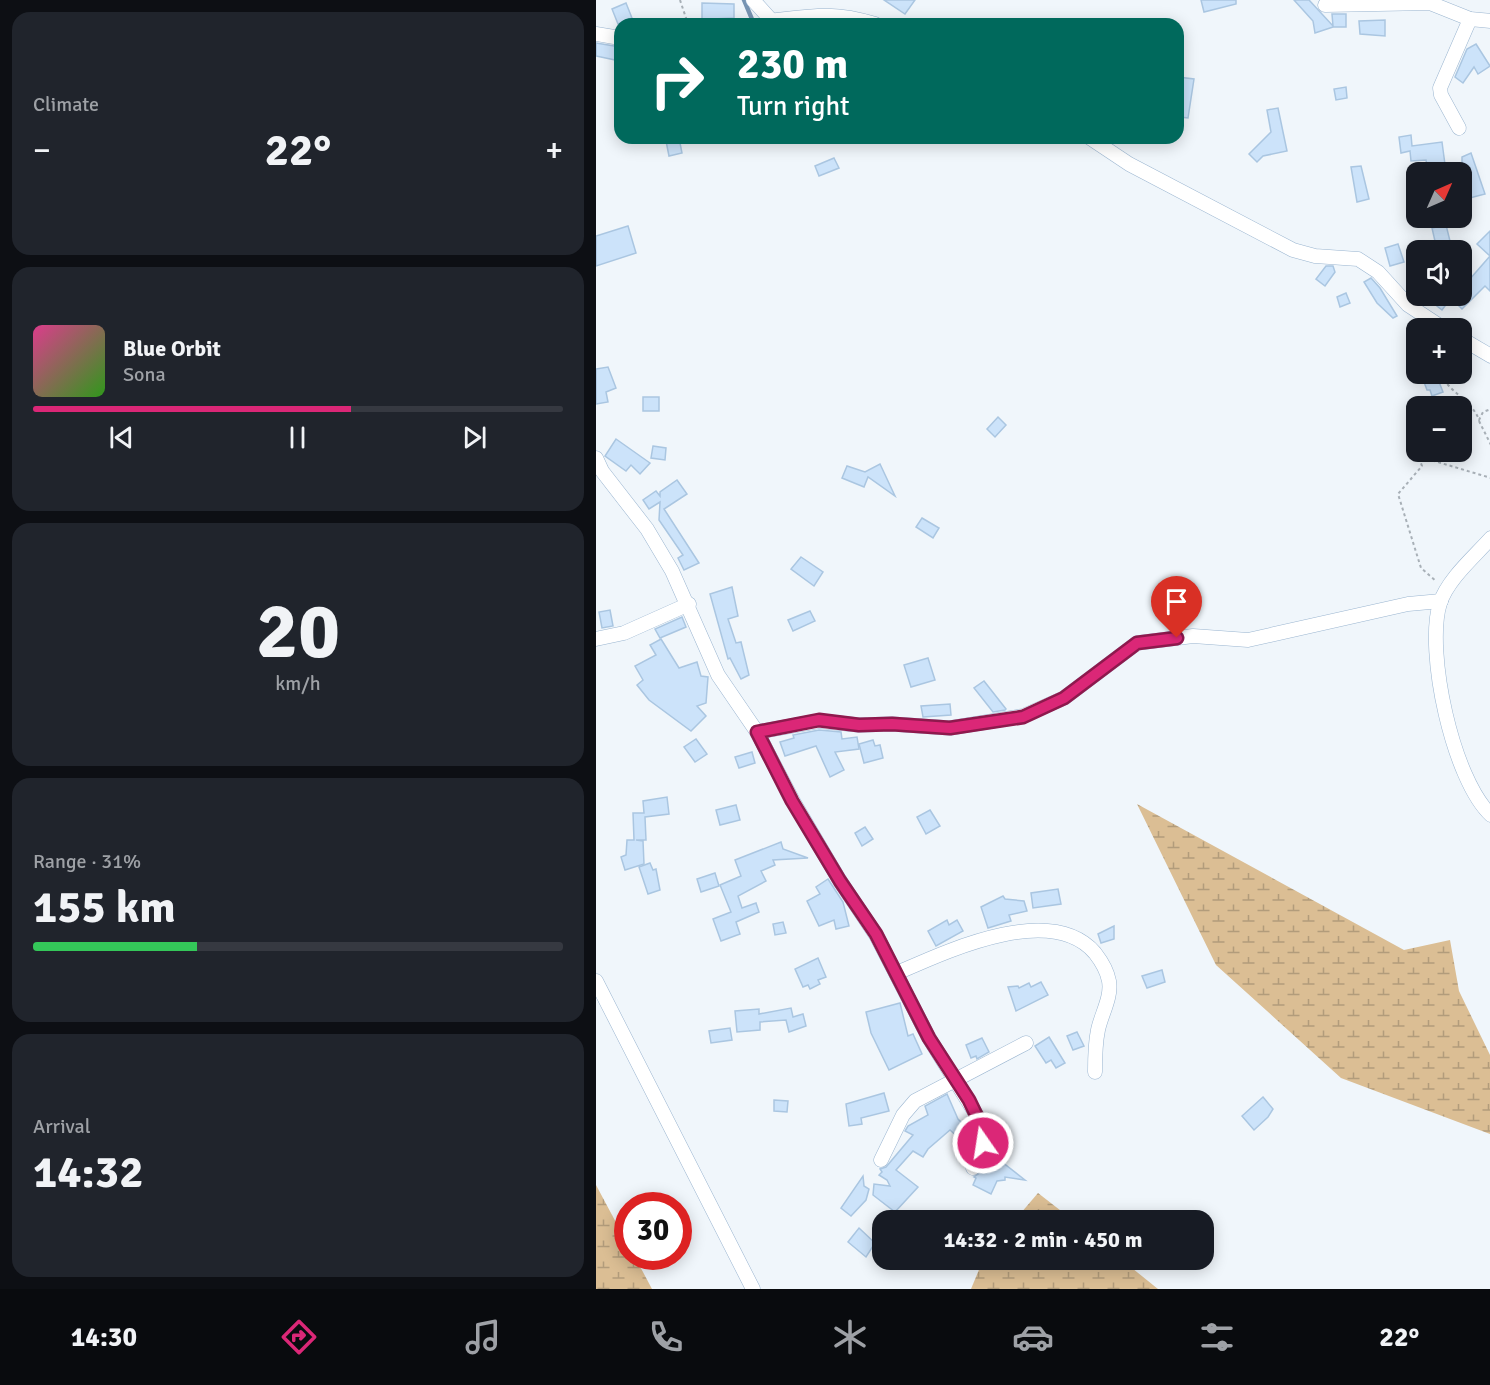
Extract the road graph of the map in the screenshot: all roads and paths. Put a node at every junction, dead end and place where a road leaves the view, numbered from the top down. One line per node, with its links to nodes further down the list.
1 (680, 0): 5 (path)
2 (753, 0): 6 (street)
3 (1431, 1): 4 (street); 9 (street)
4 (1325, 5)
5 (686, 18)
6 (768, 18)
7 (786, 18): 8 (street)
8 (850, 18)
9 (1470, 19): 10 (street); 13 (street)
10 (1490, 21)
11 (596, 34): 12 (street)
12 (614, 37)
13 (1459, 128)
14 (1099, 144): 15 (street)
15 (1428, 318)
16 (1472, 345): 17 (street)
17 (1490, 356)
18 (1445, 384): 20 (path)
19 (1490, 409): 20 (path)
20 (1479, 420): 21 (path)
21 (1490, 445)
22 (596, 458): 28 (street)
23 (1421, 462): 27 (path)
24 (1441, 462): 25 (path)
25 (1490, 478)
26 (1490, 538): 27 (street)
27 (1444, 595): 30 (street); 31 (street)
28 (689, 604): 29 (street); 30 (street)
29 (596, 639)
30 (757, 732): 32 (street)
31 (1490, 815)
32 (897, 973): 35 (street); 36 (street)
33 (596, 981): 39 (street)
34 (1026, 1043): 36 (street)
35 (1095, 1072)
36 (956, 1080): 37 (street); 38 (street)
37 (881, 1160)
38 (973, 1168)
39 (753, 1289)

